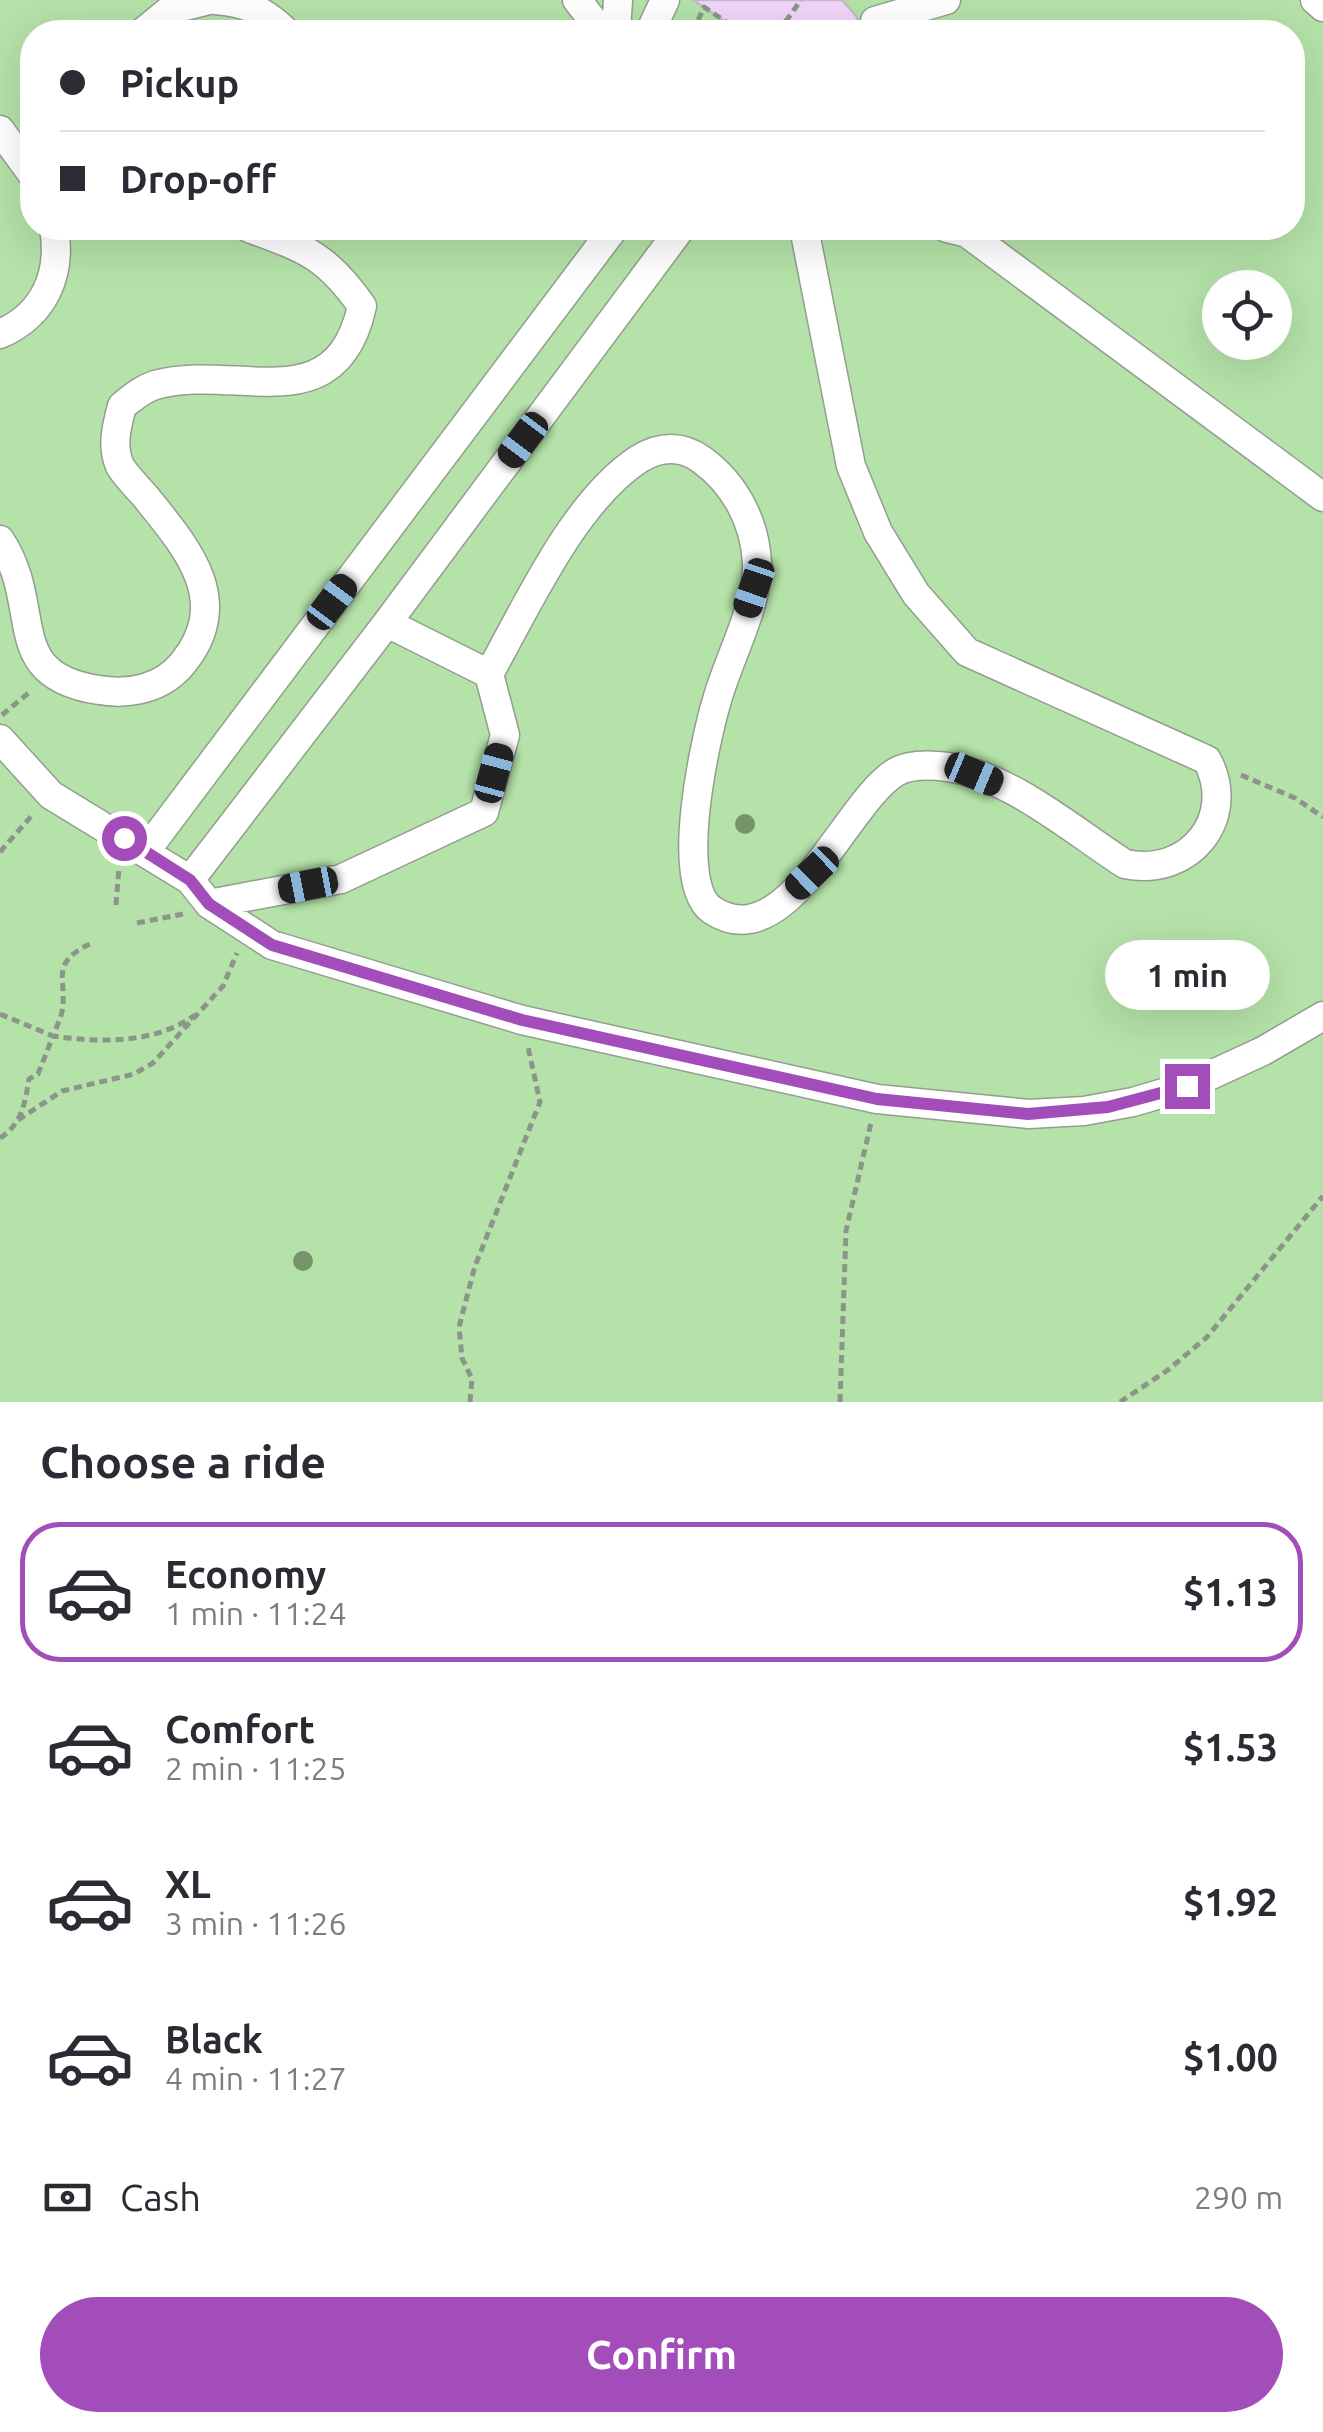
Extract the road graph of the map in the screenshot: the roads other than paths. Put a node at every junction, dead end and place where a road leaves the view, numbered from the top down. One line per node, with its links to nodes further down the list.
1 (212, 0): 7 (lane); 8 (lane)
2 (577, 0): 9 (lane)
3 (946, 0): 6 (lane)
4 (1316, 0): 5 (lane)
5 (1323, 7)
6 (870, 18)
7 (158, 20)
8 (274, 20)
9 (593, 20)
10 (0, 130): 11 (lane)
11 (20, 158)
12 (56, 240): 18 (lane)
13 (283, 240): 20 (lane)
14 (605, 240): 24 (lane)
15 (672, 240): 21 (lane)
16 (806, 240): 22 (lane)
17 (975, 240): 19 (lane)
18 (0, 334)
19 (1323, 497)
20 (0, 540)
21 (388, 623): 22 (lane); 25 (lane)
22 (488, 674): 26 (lane)
23 (0, 739): 24 (lane)
24 (130, 846): 25 (lane)
25 (190, 880): 26 (lane)
26 (219, 910): 27 (lane)
27 (1323, 1016)

